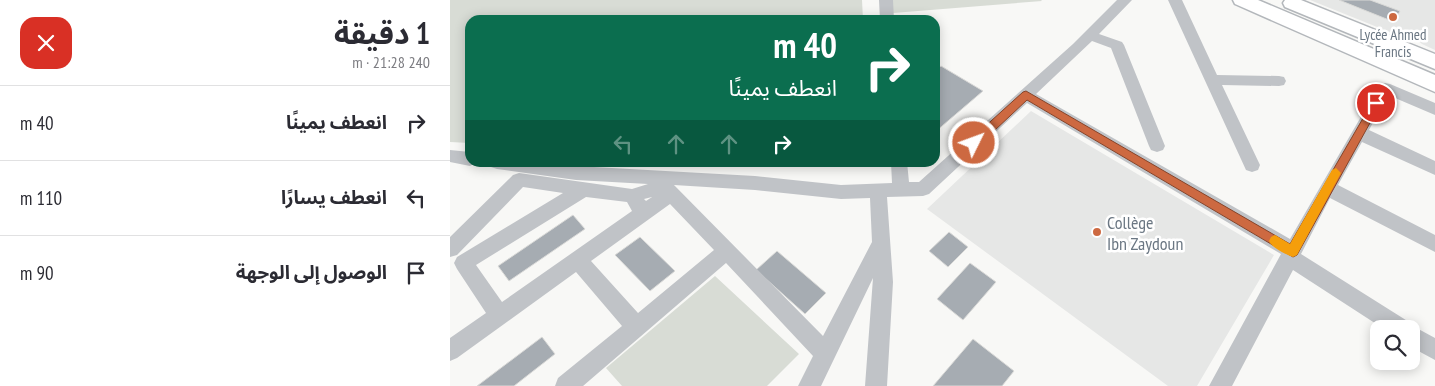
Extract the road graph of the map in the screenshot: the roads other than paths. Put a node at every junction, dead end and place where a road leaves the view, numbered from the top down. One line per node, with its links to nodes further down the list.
1 (886, 0): 6 (street)
2 (1125, 0): 7 (street)
3 (1175, 0): 9 (street)
4 (1242, 0): 11 (main road)
5 (1283, 0): 8 (main road)
6 (887, 15)
7 (1089, 35): 12 (street); 15 (street)
8 (1435, 62)
9 (1213, 80): 10 (street); 18 (street)
10 (1279, 81)
11 (1435, 84)
12 (1026, 95): 26 (street); 33 (street)
13 (1435, 109): 14 (street)
14 (1359, 133): 21 (street); 24 (street)
15 (1157, 146)
16 (450, 156): 17 (street)
17 (465, 158)
18 (1252, 165)
19 (533, 167): 22 (street)
20 (899, 167): 26 (street)
21 (1435, 168)
22 (668, 186): 25 (street); 27 (street); 28 (street); 32 (street)
23 (584, 188): 27 (street); 31 (street); 35 (street)
24 (1327, 188): 30 (street); 33 (street)
25 (878, 190): 26 (street); 29 (street)
26 (901, 190)
27 (632, 196): 28 (street)
28 (644, 213): 34 (street)
29 (881, 242): 41 (street); 44 (street)
30 (1435, 244)
31 (450, 249)
32 (727, 251): 37 (street); 41 (street)
33 (1291, 254): 36 (street); 45 (street)
34 (578, 260): 35 (street); 37 (street)
35 (499, 316): 40 (street)
36 (1389, 320)
37 (637, 327): 42 (street)
38 (1420, 341): 39 (street)
39 (1435, 350)
40 (450, 351)
41 (825, 353): 43 (street)
42 (566, 386)
43 (809, 386)
44 (876, 386)
45 (1220, 386)

